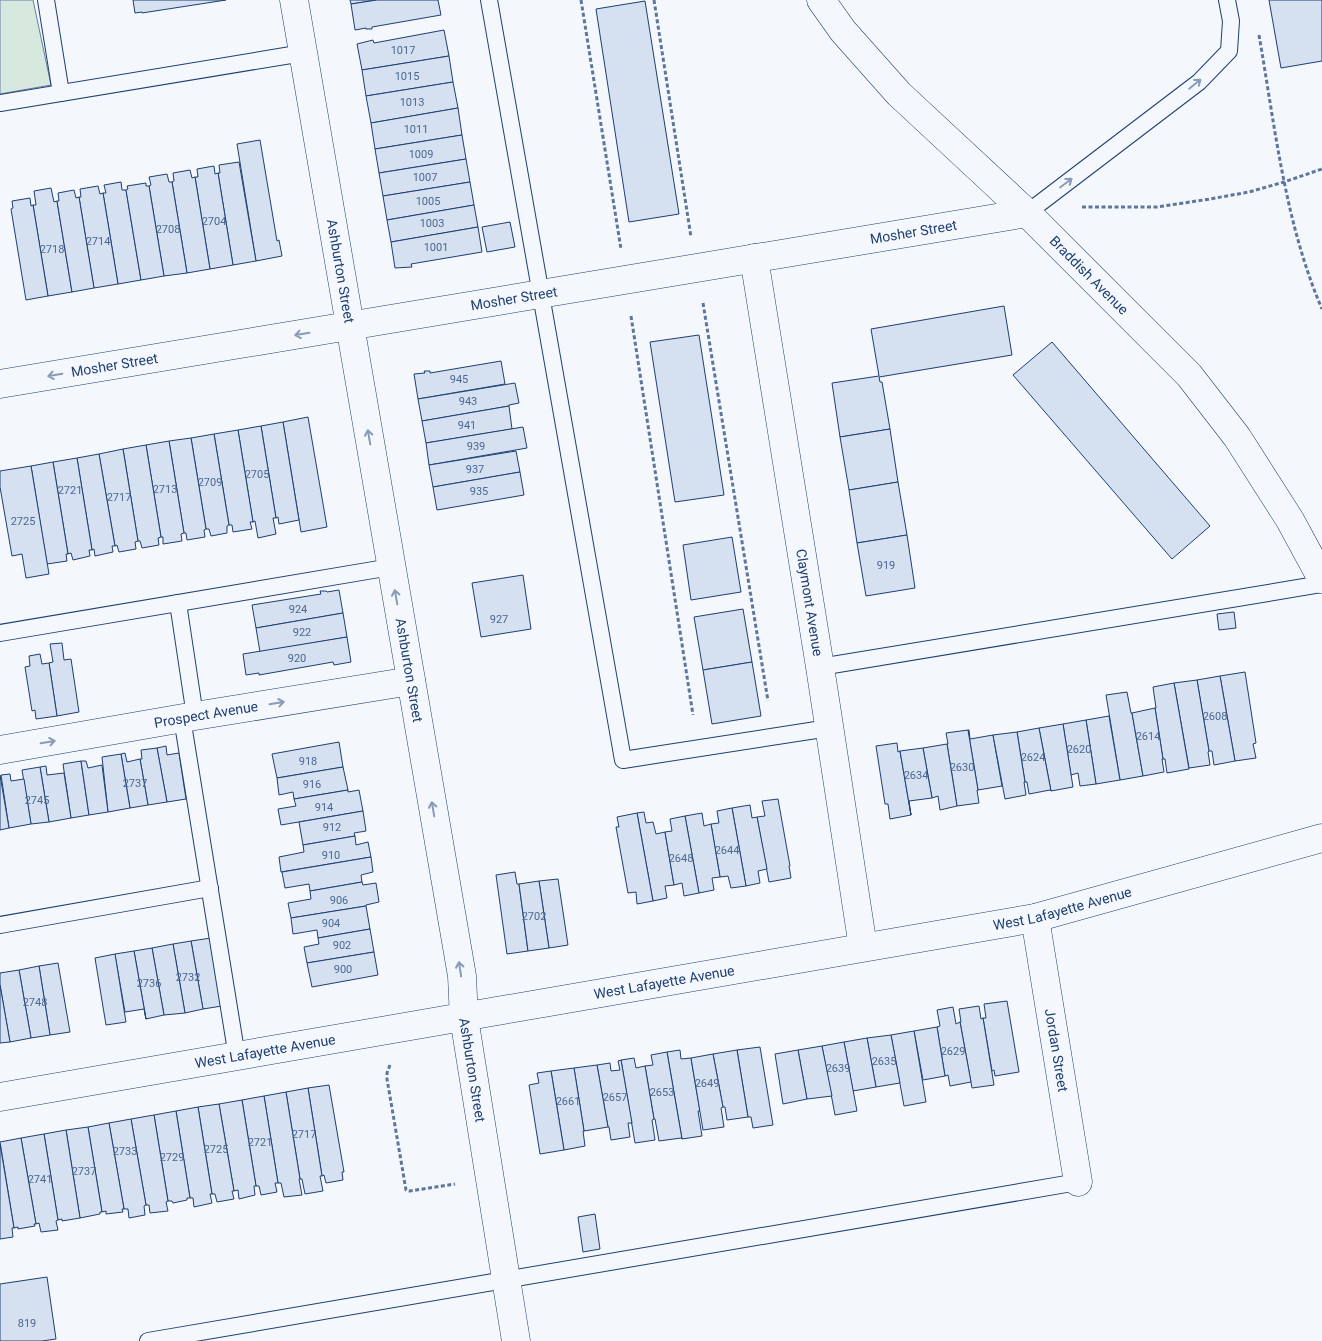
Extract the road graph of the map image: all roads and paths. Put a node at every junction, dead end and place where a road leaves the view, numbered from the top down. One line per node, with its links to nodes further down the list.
1 (46, 0): 10 (lane)
2 (294, 0): 9 (street, Ashburton Street)
3 (489, 0): 19 (lane)
4 (581, 0): 17 (path)
5 (654, 0): 16 (path)
6 (821, 0): 15 (street, Braddish Avenue)
7 (1227, 0): 15 (lane, one-way to 7)
8 (1258, 29): 13 (path)
9 (303, 53): 10 (lane); 23 (street, Ashburton Street)
10 (61, 93): 11 (lane)
11 (0, 103)
12 (1322, 169): 13 (path)
13 (1284, 182): 14 (path); 21 (path)
14 (1082, 206)
15 (1027, 213): 18 (street, Mosher Street); 26 (street, Braddish Avenue)
16 (691, 240)
17 (621, 252)
18 (754, 258): 19 (street, Mosher Street); 30 (street, Claymont Avenue)
19 (540, 294): 23 (street, Mosher Street); 35 (lane)
20 (703, 303): 32 (path)
21 (1322, 309)
22 (631, 316): 33 (path)
23 (350, 326): 24 (street, Mosher Street, one-way to 24); 25 (street, Ashburton Street, one-way to 23)
24 (0, 384)
25 (391, 567): 28 (lane); 31 (street, Ashburton Street, one-way to 25)
26 (1322, 579)
27 (1322, 584): 30 (lane)
28 (178, 603): 29 (lane); 34 (lane)
29 (0, 633)
30 (820, 668): 35 (street, Claymont Avenue)
31 (411, 681): 34 (street, Prospect Avenue, one-way to 31); 42 (street, Ashburton Street, one-way to 31)
32 (768, 701)
33 (694, 716)
34 (189, 717): 36 (street, Prospect Avenue, one-way to 34); 38 (lane)
35 (829, 728): 41 (street, Claymont Avenue)
36 (0, 750)
37 (1322, 838): 39 (street, West Lafayette Avenue)
38 (210, 888): 40 (lane); 43 (lane)
39 (1035, 918): 41 (street, West Lafayette Avenue); 46 (street, Jordan Street)
40 (0, 925)
41 (862, 947): 42 (street, West Lafayette Avenue)
42 (464, 1018): 43 (street, West Lafayette Avenue); 48 (street, Ashburton Street)
43 (237, 1057): 45 (street, West Lafayette Avenue)
44 (390, 1065): 47 (path)
45 (0, 1098)
46 (1078, 1182): 48 (lane)
47 (455, 1184)
48 (506, 1280): 49 (lane); 50 (street, Ashburton Street)
49 (148, 1341)
50 (516, 1341)

